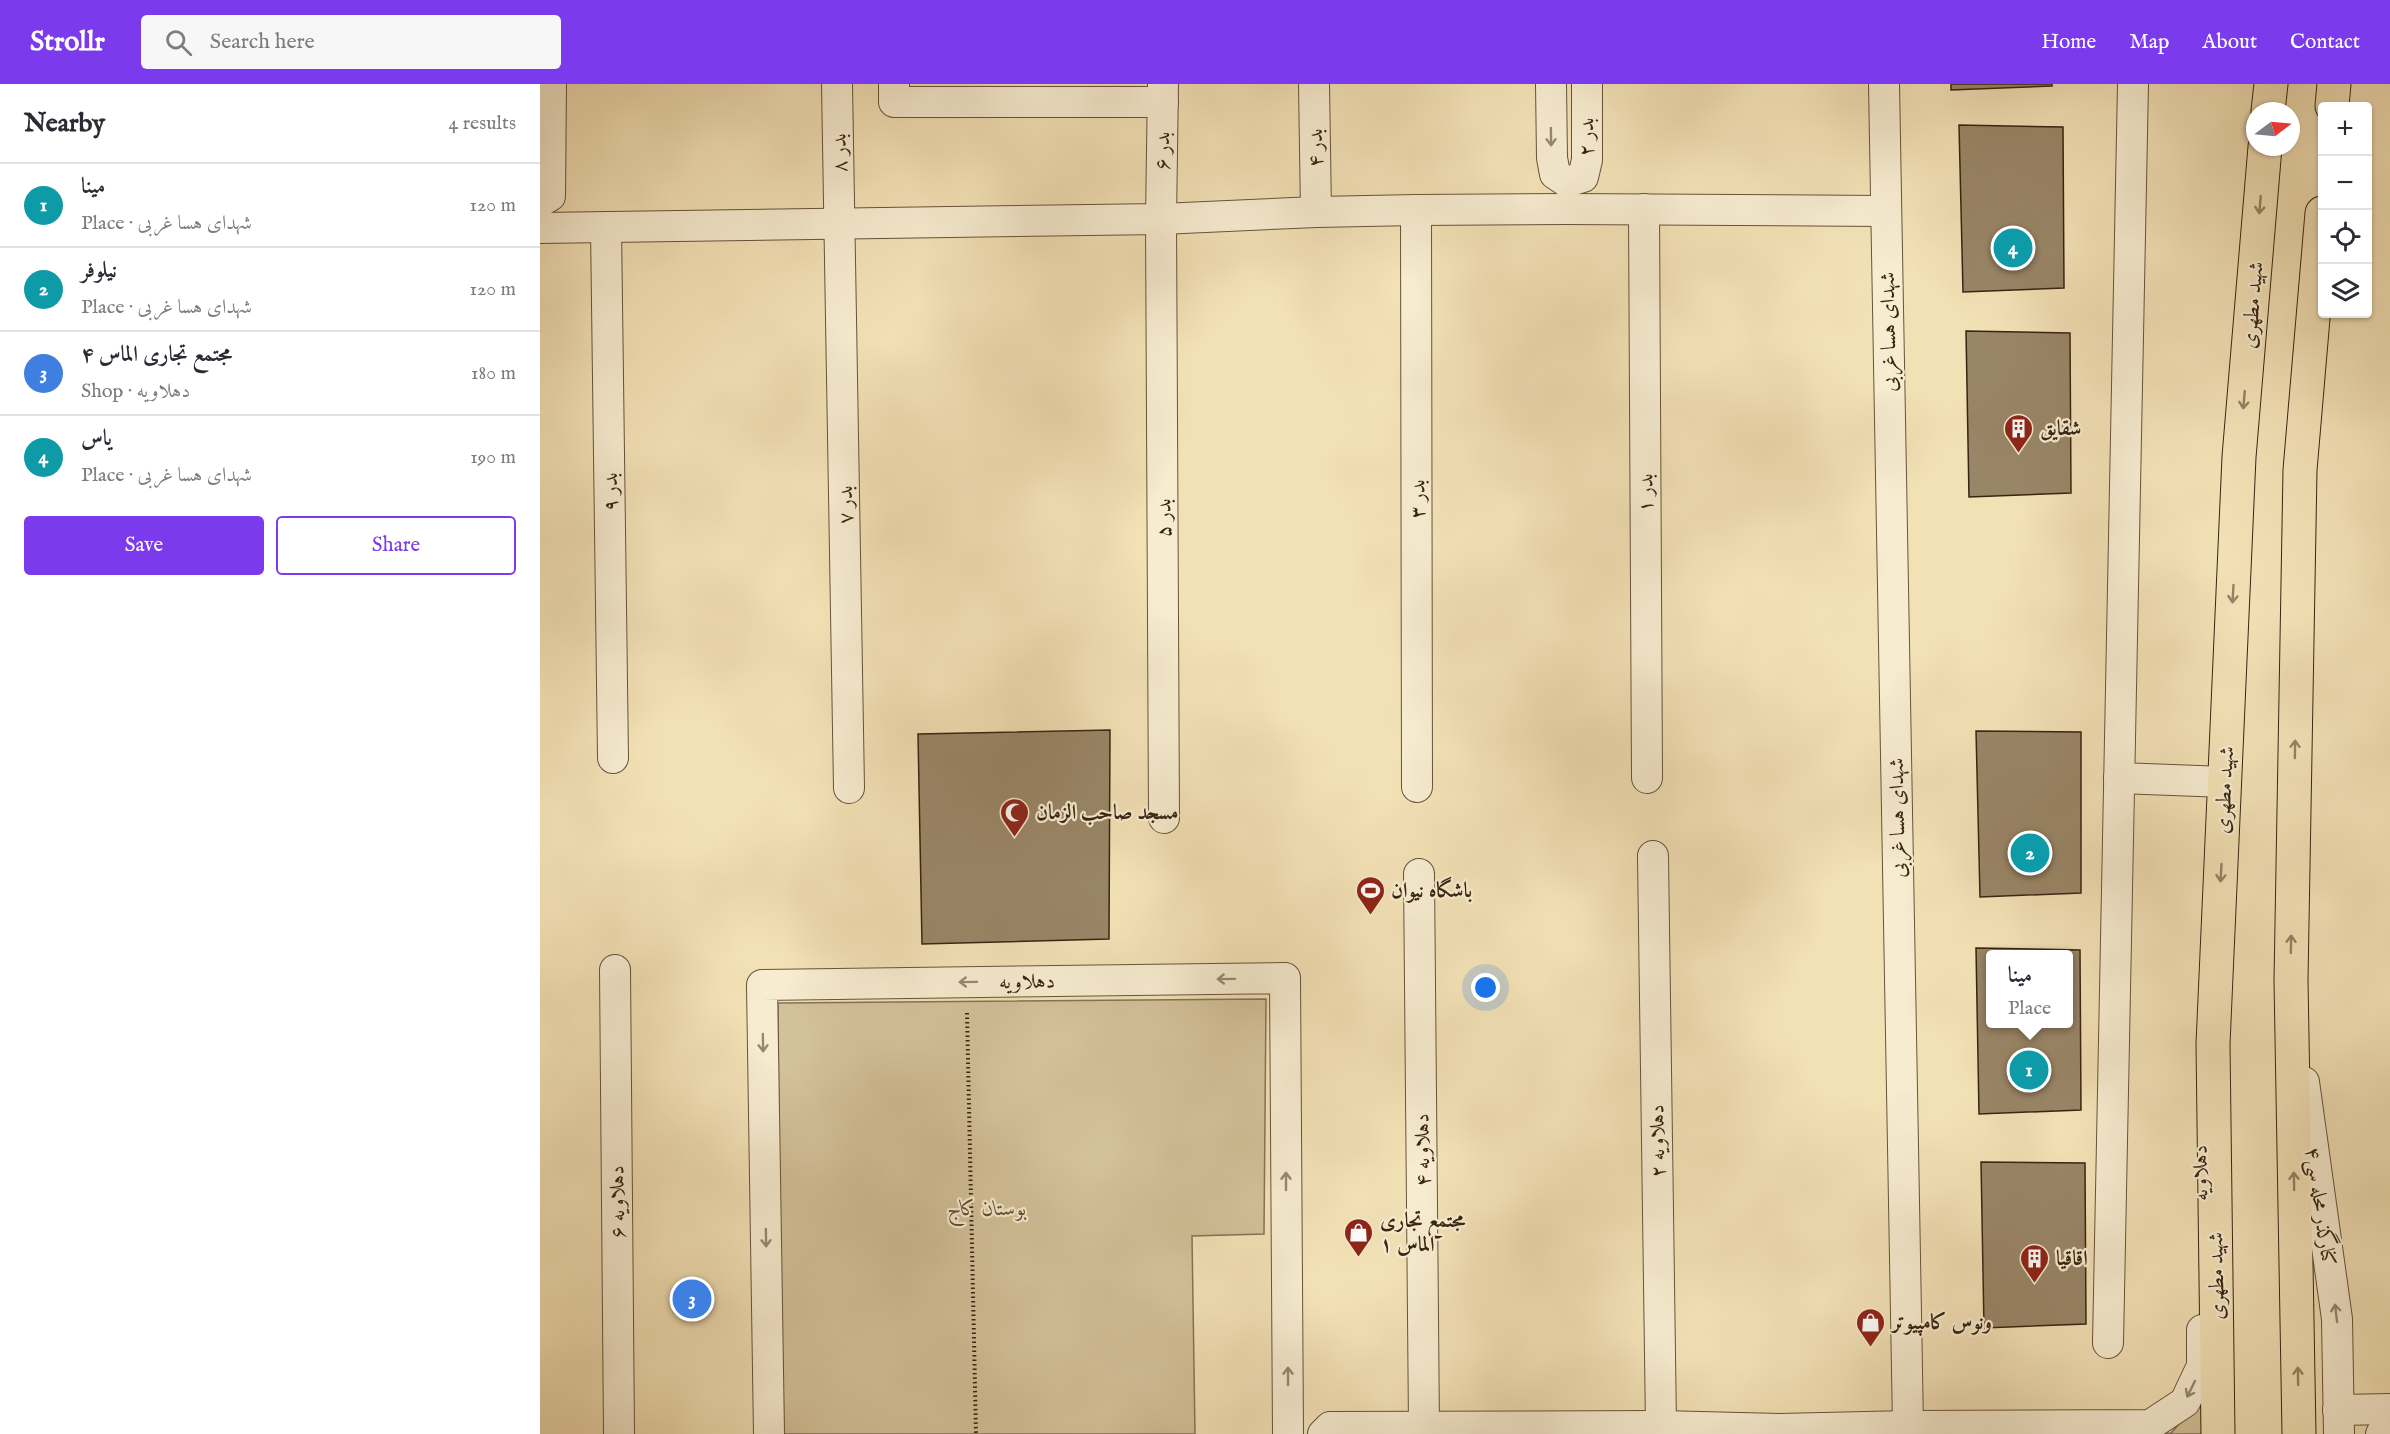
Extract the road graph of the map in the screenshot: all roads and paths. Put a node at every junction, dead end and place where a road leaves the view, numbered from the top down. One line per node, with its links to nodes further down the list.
1 (551, 84): 17 (street)
2 (837, 84): 23 (street, بدر ۸)
3 (894, 84): 11 (street)
4 (1314, 84): 21 (street, بدر ۴)
5 (1551, 84): 16 (street, بدر ۲, one-way to 16)
6 (1587, 84): 16 (street, بدر ۲)
7 (1884, 84): 20 (street, شهدای هسا غربی)
8 (2133, 84): 29 (street)
9 (2271, 84): 13 (main road)
10 (2334, 84): 14 (main road)
11 (1079, 93): 12 (street)
12 (1163, 93): 22 (street, بدر ۶)
13 (2269, 102)
14 (2332, 102)
15 (2264, 156): 30 (main road, شهید مطهری, one-way to 30)
16 (1567, 195): 18 (street); 19 (street)
17 (540, 202)
18 (1644, 209): 20 (street); 28 (street, بدر ۱)
19 (1416, 210): 21 (street); 31 (street, بدر ۳)
20 (1885, 211): 45 (street, شهدای هسا غربی)
21 (1316, 212): 22 (street)
22 (1161, 219): 23 (street); 33 (street, بدر ۵)
23 (841, 223): 24 (street); 32 (street, بدر ۷)
24 (606, 227): 25 (street); 27 (street, بدر ۹)
25 (540, 228)
26 (2318, 260): 37 (main road, one-way to 26)
27 (613, 758)
28 (1647, 778)
29 (2119, 778): 30 (street); 40 (street)
30 (2225, 782): 39 (main road, شهید مطهری, one-way to 39)
31 (1417, 787)
32 (849, 788)
33 (1164, 818)
34 (1653, 856): 44 (street, دهلاویه ۲)
35 (1419, 874): 46 (street, دهلاویه ۴)
36 (615, 970): 50 (street, دهلاویه ۶)
37 (2290, 980): 43 (street, کنارگذر محله سی۴, one-way to 37); 56 (main road, one-way to 37)
38 (966, 982): 51 (street, دهلاویه, one-way to 51); 52 (path); 53 (street, دهلاویه, one-way to 38)
39 (2213, 1044): 48 (street, دهلاویه, one-way to 48); 55 (main road, شهید مطهری)
40 (2108, 1343)
41 (2390, 1409): 43 (street)
42 (2390, 1418): 57 (street)
43 (2339, 1422)
44 (1660, 1426): 47 (street, دهلاویه); 49 (street, دهلاویه)
45 (1908, 1426): 48 (street, دهلاویه); 49 (street, دهلاویه)
46 (1425, 1427): 47 (street, دهلاویه); 54 (street, دهلاویه)
47 (1540, 1430)
48 (2028, 1430)
49 (1780, 1432)
50 (619, 1434)
51 (769, 1434)
52 (976, 1434)
53 (1288, 1434)
54 (1323, 1434)
55 (2218, 1434)
56 (2299, 1434)
57 (2381, 1434)

